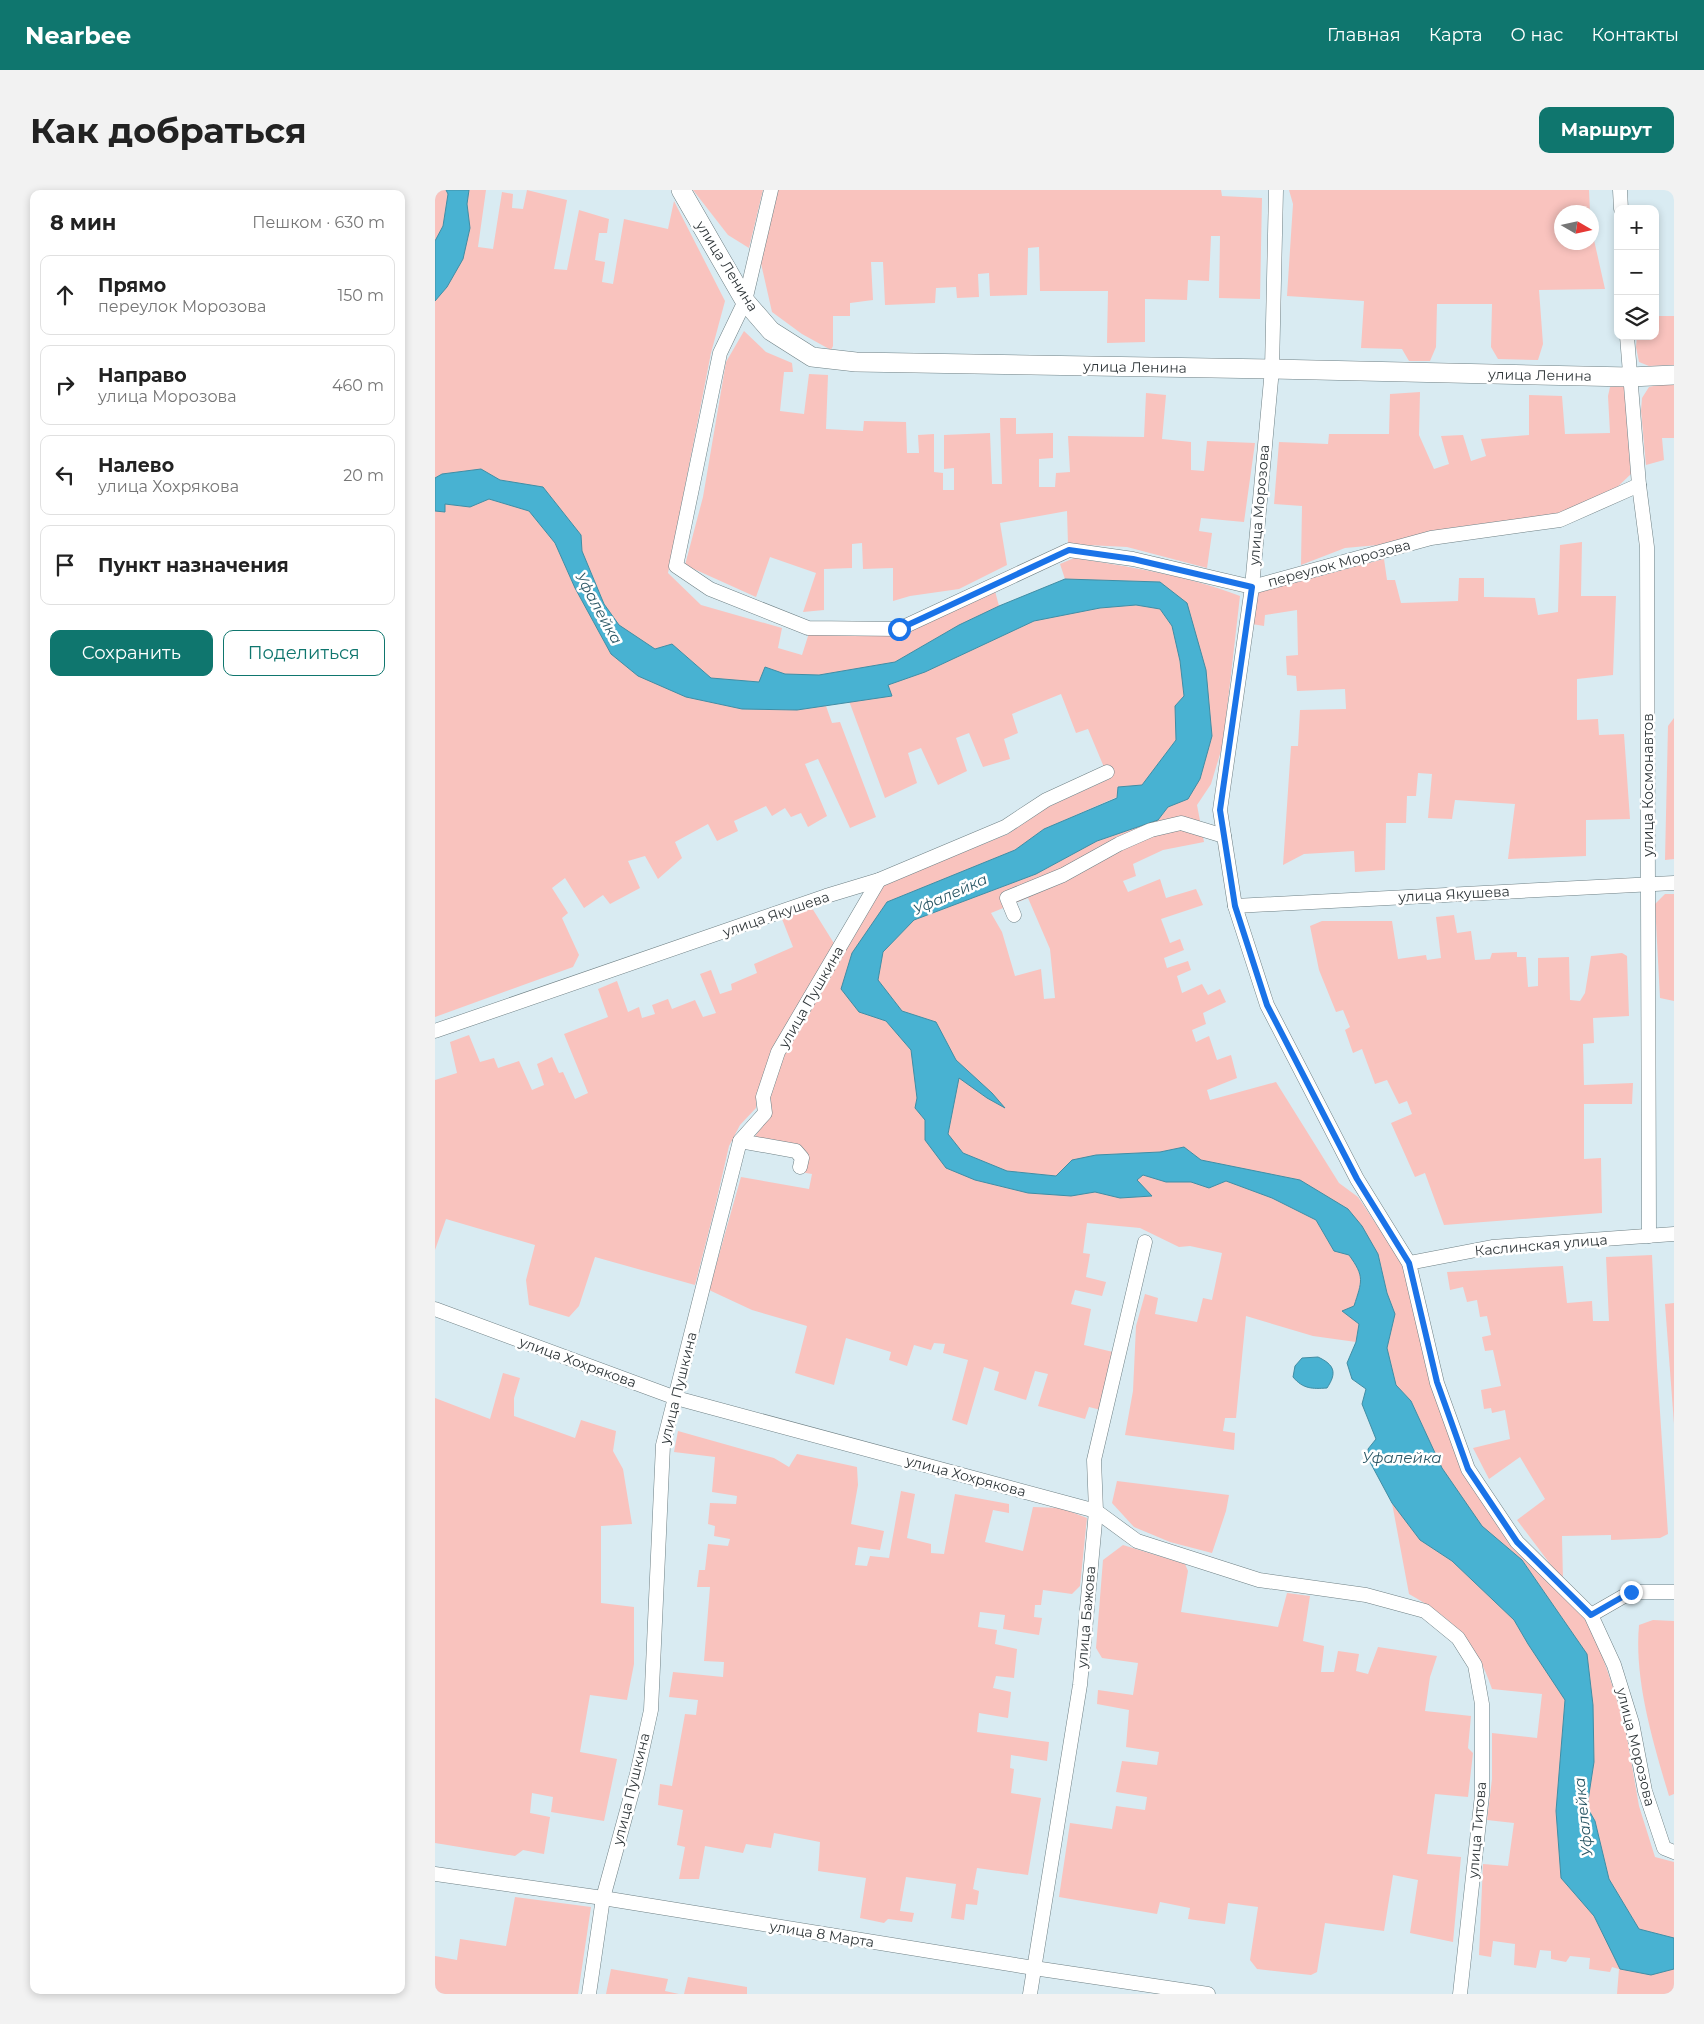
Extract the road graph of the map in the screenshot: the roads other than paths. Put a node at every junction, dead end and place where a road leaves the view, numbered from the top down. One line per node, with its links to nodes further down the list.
1 (681, 190): 6 (street, улица Ленина)
2 (771, 190): 6 (street)
3 (1276, 190): 8 (street, улица Морозова)
4 (1620, 190): 5 (street)
5 (1621, 205)
6 (745, 301): 8 (street, улица Ленина); 12 (street, переулок Морозова)
7 (1627, 340): 10 (street, улица Космонавтов)
8 (1272, 369): 10 (street, улица Ленина); 12 (street, улица Морозова)
9 (1674, 375): 10 (street, улица Ленина)
10 (1629, 377): 11 (street, улица Космонавтов)
11 (1639, 485): 12 (street, переулок Морозова); 17 (street, улица Космонавтов)
12 (1252, 587): 14 (street, улица Морозова)
13 (1107, 772): 15 (street, улица Якушева)
14 (1224, 836): 18 (street, улица Морозова); 19 (street)
15 (879, 880): 20 (street, улица Якушева); 21 (street, улица Пушкина)
16 (1674, 883): 17 (street, улица Якушева)
17 (1648, 884): 18 (street, улица Якушева); 24 (street, улица Космонавтов)
18 (1235, 906): 26 (street, улица Морозова)
19 (1014, 915)
20 (435, 1031)
21 (740, 1141): 22 (street); 28 (street, улица Пушкина)
22 (800, 1167)
23 (1674, 1234): 24 (street, Каслинская улица)
24 (1649, 1236): 26 (street, Каслинская улица)
25 (1145, 1242): 29 (street, улица Бажова)
26 (1409, 1263): 31 (street, улица Морозова)
27 (435, 1309): 28 (street, улица Хохрякова)
28 (676, 1398): 29 (street, улица Хохрякова); 35 (street, улица Пушкина)
29 (1096, 1511): 32 (street, улица Хохрякова); 36 (street, улица Бажова)
30 (1674, 1592): 31 (street)
31 (1591, 1615): 33 (street, улица Морозова)
32 (1475, 1665): 40 (street, улица Титова)
33 (1669, 1850)
34 (435, 1874): 35 (street, улица 8 Марта)
35 (603, 1898): 36 (street, улица 8 Марта); 37 (street, улица Пушкина)
36 (1034, 1968): 38 (street, улица Бажова); 39 (street, улица 8 Марта)
37 (589, 1994)
38 (1030, 1994)
39 (1208, 1994)
40 (1460, 1994)

